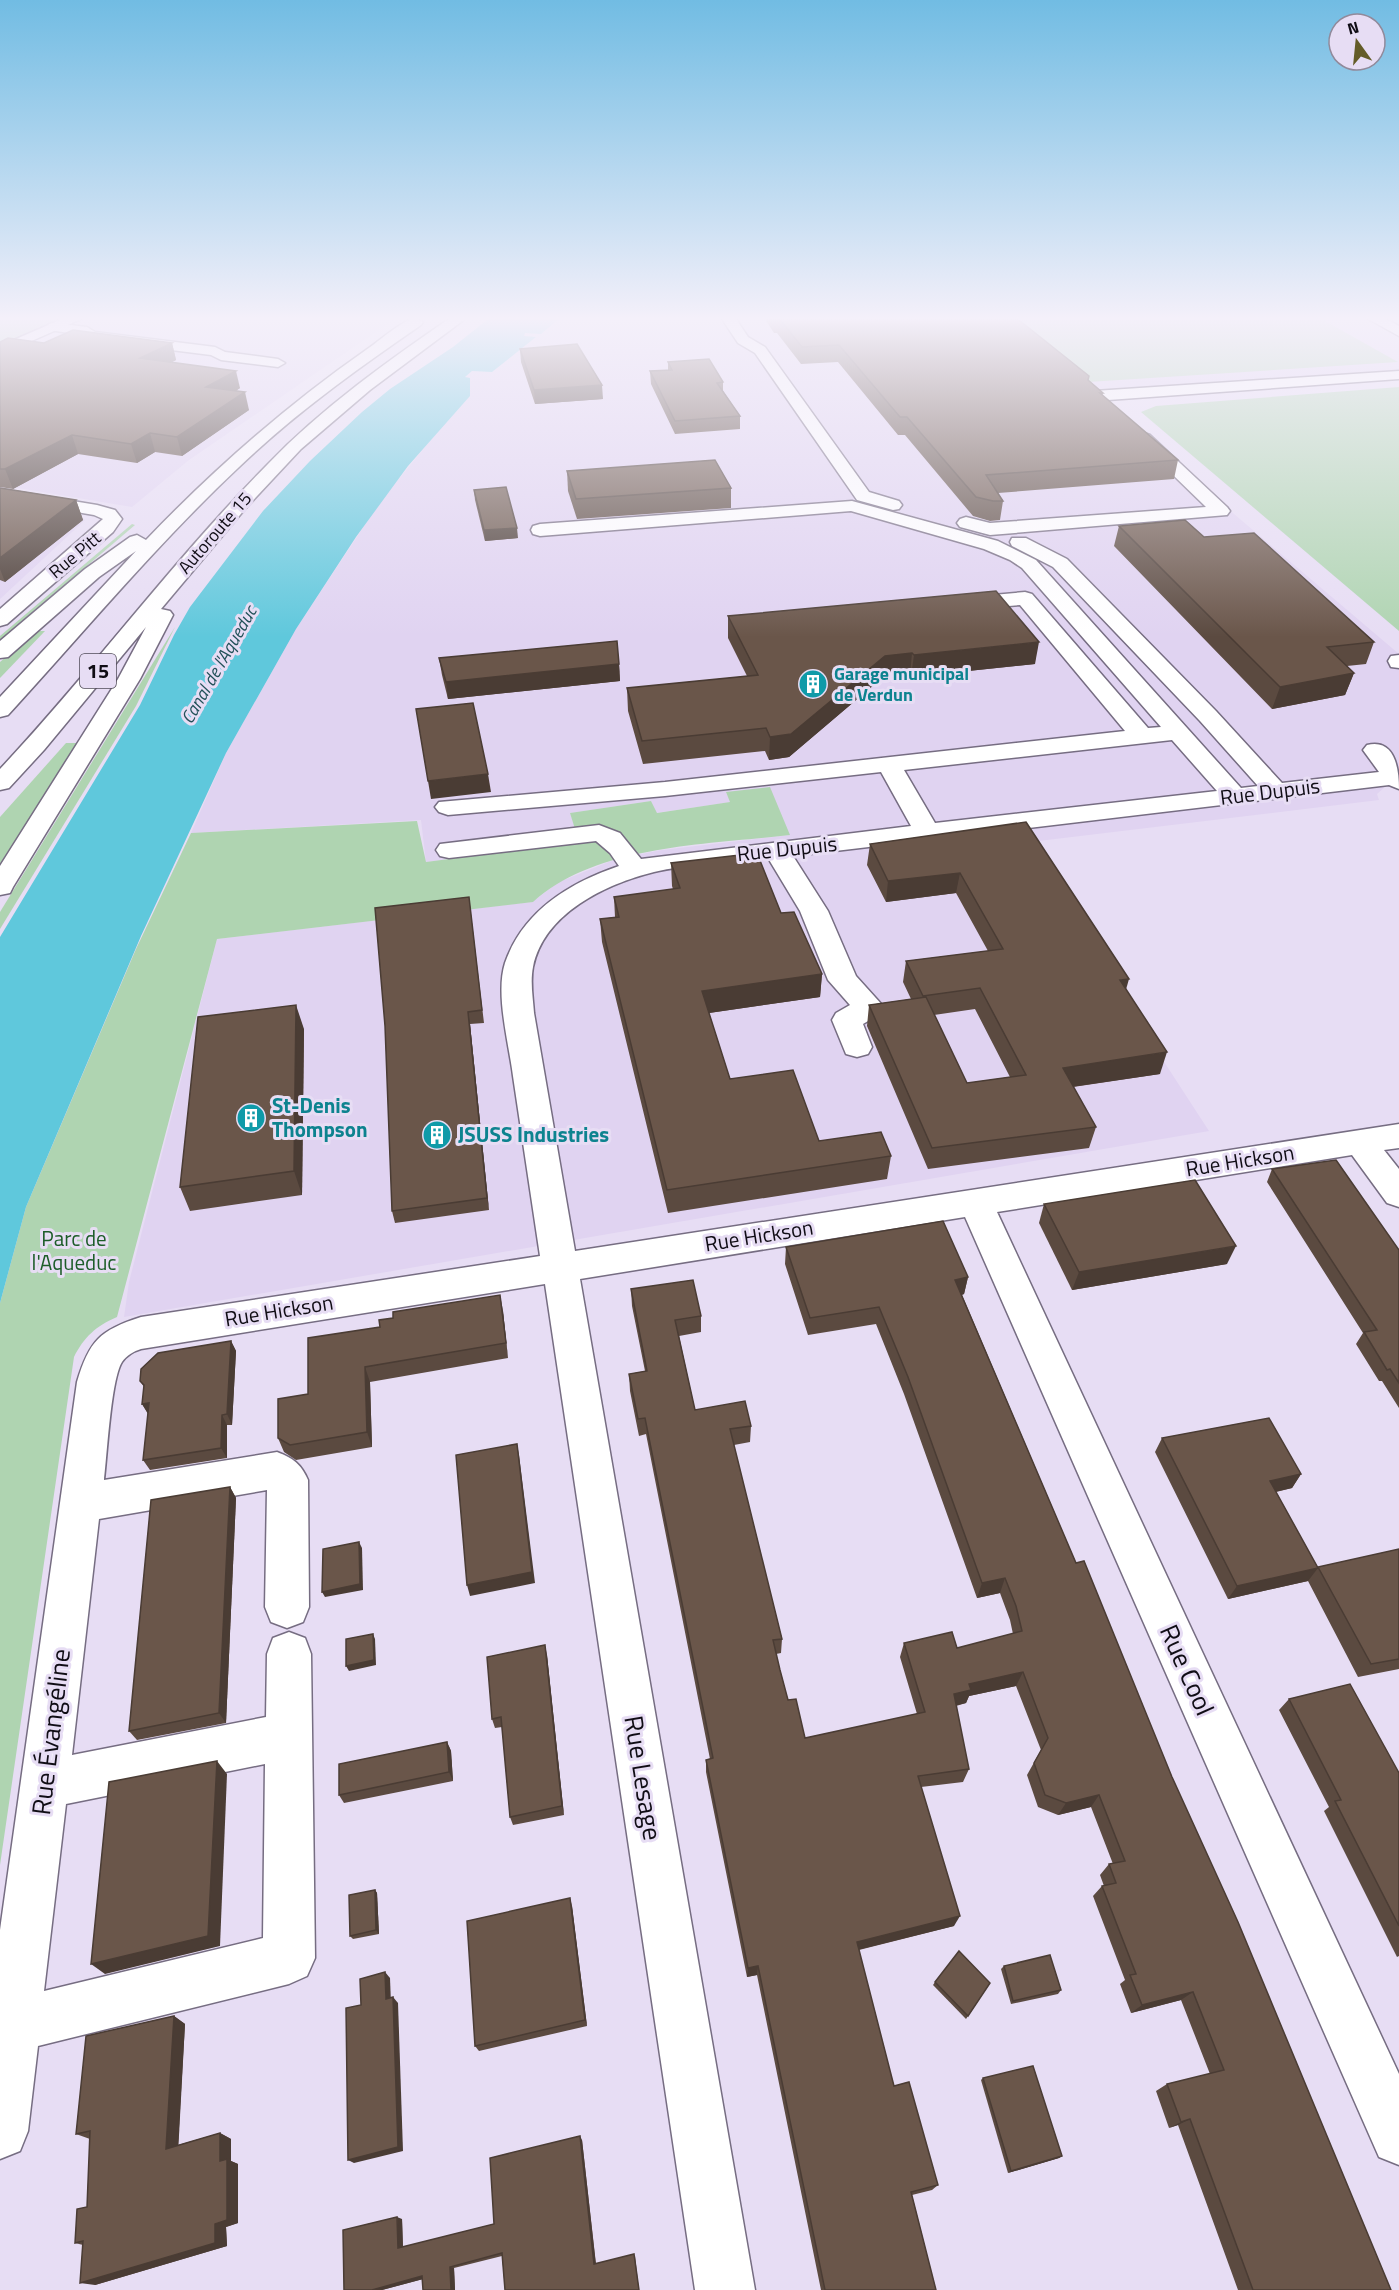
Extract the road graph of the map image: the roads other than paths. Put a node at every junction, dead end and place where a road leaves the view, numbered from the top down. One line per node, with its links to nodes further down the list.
1 (279, 423): 6 (main road, Autoroute 15 / 15)
2 (322, 423): 9 (main road, Autoroute 15 / 15)
3 (811, 423): 7 (main road)
4 (1127, 424): 7 (main road)
5 (0, 494): 11 (main road, Rue Pitt)
6 (193, 501): 12 (main road); 13 (main road, Autoroute 15 / 15)
7 (990, 529): 20 (main road)
8 (540, 530): 14 (main road)
9 (193, 558): 19 (main road, Autoroute 15 / 15); 27 (main road)
10 (943, 606): 15 (main road)
11 (0, 620)
12 (0, 652)
13 (0, 710)
14 (1178, 732): 15 (main road); 21 (main road)
15 (1142, 736): 17 (main road)
16 (1375, 750): 18 (main road)
17 (889, 765): 22 (main road); 23 (main road)
18 (1398, 779): 20 (main road, Rue Dupuis)
19 (0, 783)
20 (1277, 792): 21 (main road, Rue Dupuis)
21 (1235, 796): 23 (main road, Rue Dupuis)
22 (448, 807)
23 (928, 833): 25 (main road, Rue Dupuis)
24 (449, 850): 26 (main road)
25 (776, 850): 26 (main road, Rue Dupuis); 28 (main road)
26 (634, 870): 33 (main road, Rue Dupuis)
27 (0, 887)
28 (857, 1047)
29 (1399, 1136): 30 (main road, Rue Hickson)
30 (1360, 1142): 31 (main road); 32 (main road, Rue Hickson)
31 (1399, 1194)
32 (976, 1203): 33 (main road, Rue Hickson); 42 (main road, Rue Cool)
33 (561, 1267): 34 (main road, Rue Hickson); 43 (main road, Rue Lesage)
34 (121, 1340): 35 (main road, Rue Évangéline)
35 (80, 1503): 36 (main road); 39 (main road, Rue Évangéline)
36 (287, 1607)
37 (289, 1654): 38 (main road)
38 (289, 1736): 39 (main road); 40 (main road)
39 (45, 1784): 40 (main road, Rue Évangéline)
40 (14, 2025): 41 (main road, Rue Évangéline)
41 (0, 2132)
42 (1399, 2137)
43 (725, 2290)

